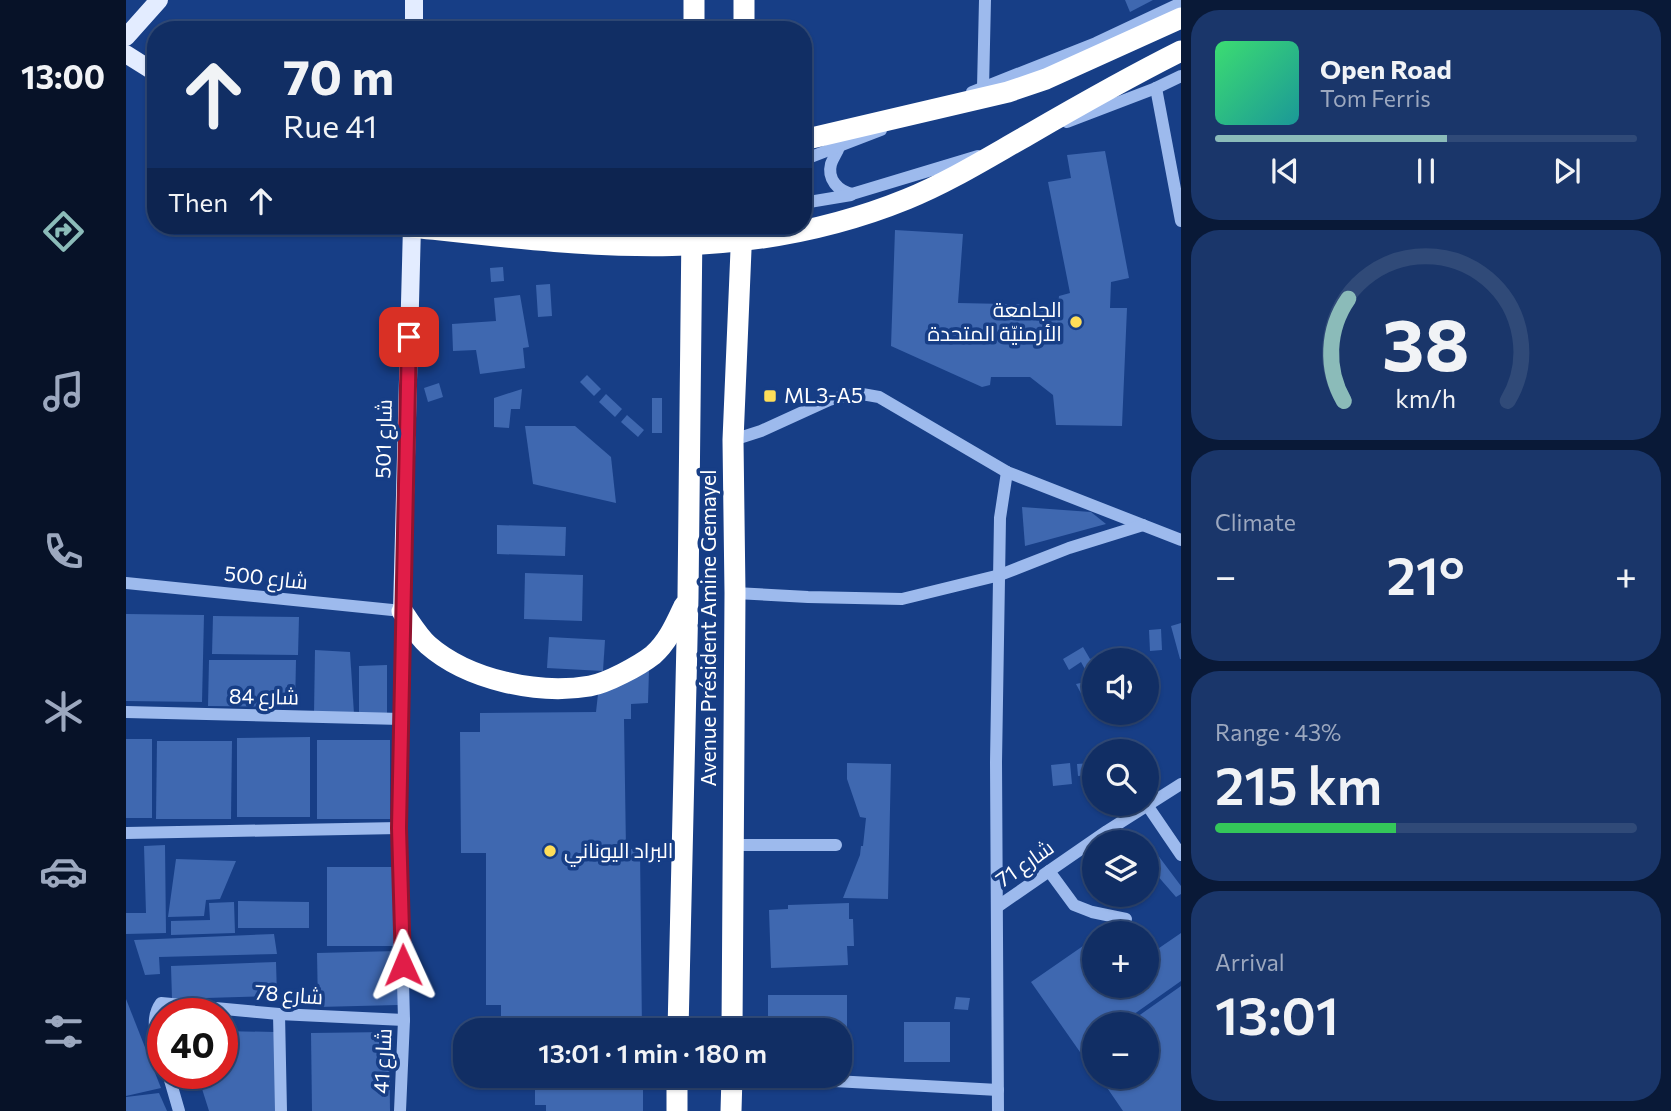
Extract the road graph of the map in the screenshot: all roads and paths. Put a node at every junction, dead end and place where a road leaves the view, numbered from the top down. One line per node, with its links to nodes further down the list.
1 (159, 0): 9 (main road)
2 (414, 0): 7 (main road)
3 (744, 0): 8 (highway)
4 (985, 0): 14 (street)
5 (1181, 3): 14 (street)
6 (1181, 18): 16 (highway)
7 (414, 21)
8 (744, 21)
9 (126, 37)
10 (1181, 51): 22 (highway)
11 (126, 54): 12 (main road)
12 (147, 67)
13 (1181, 76): 15 (street)
14 (983, 88): 17 (street)
15 (1156, 88): 19 (street); 21 (street)
16 (812, 138)
17 (839, 147): 18 (street); 19 (street)
18 (812, 157)
19 (858, 194): 20 (street)
20 (812, 202)
21 (1181, 221)
22 (812, 228)
23 (411, 235): 36 (main road, شارع 501)
24 (491, 235): 27 (highway)
25 (692, 235): 35 (highway, Avenue Président Amine Gemayel)
26 (744, 235): 28 (highway, Avenue Président Amine Gemayel)
27 (772, 235)
28 (733, 440): 29 (street); 34 (highway, Avenue Président Amine Gemayel)
29 (1007, 472): 30 (street); 32 (street)
30 (1143, 524): 31 (street); 32 (street)
31 (1181, 540)
32 (1000, 575): 34 (street); 49 (street)
33 (126, 583): 36 (street, شارع 500)
34 (735, 593): 45 (highway, Avenue Président Amine Gemayel)
35 (688, 597): 36 (highway); 53 (highway, Avenue Président Amine Gemayel)
36 (402, 611): 38 (street, شارع 41)
37 (126, 712): 38 (street, شارع 84)
38 (401, 719): 43 (street, شارع 41)
39 (1181, 784): 40 (street, شارع 71)
40 (1159, 798)
41 (1131, 816): 48 (street, شارع 71)
42 (1154, 816): 47 (street)
43 (399, 828): 44 (street); 55 (street, شارع 41)
44 (126, 833)
45 (733, 845): 46 (street); 54 (highway, Avenue Président Amine Gemayel)
46 (836, 845)
47 (1181, 855)
48 (1049, 871): 49 (street, شارع 71); 50 (street)
49 (998, 907): 60 (street)
50 (1126, 919)
51 (238, 1011): 52 (street, شارع 78)
52 (279, 1014): 55 (street, شارع 78); 62 (street)
53 (678, 1018)
54 (732, 1018)
55 (404, 1020): 63 (street, شارع 41)
56 (852, 1082): 60 (street)
57 (677, 1088): 64 (highway)
58 (732, 1088): 65 (highway)
59 (173, 1089): 61 (street)
60 (998, 1090): 66 (street)
61 (179, 1111)
62 (281, 1111)
63 (400, 1111)
64 (677, 1111)
65 (731, 1111)
66 (998, 1111)

